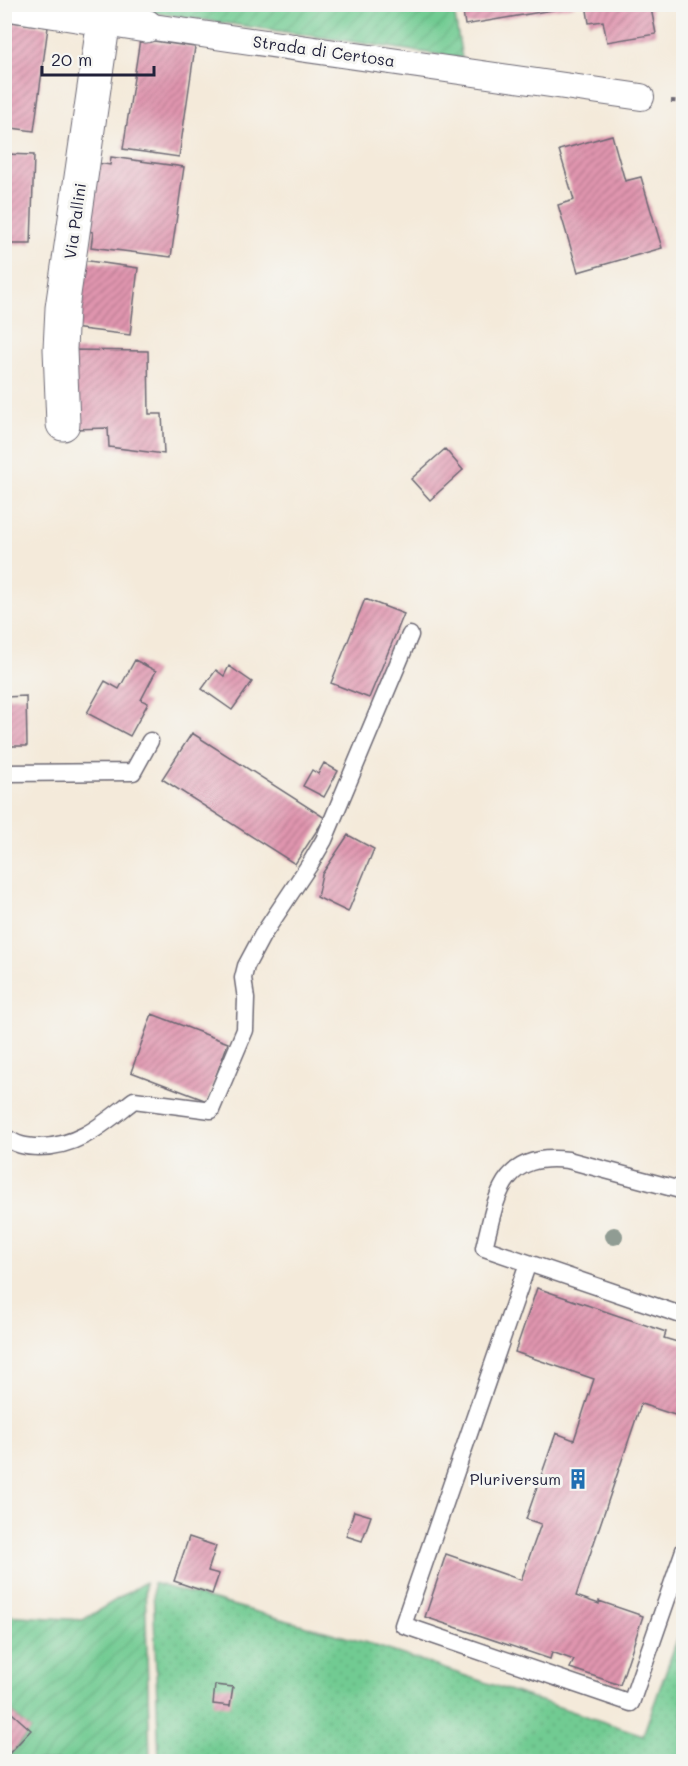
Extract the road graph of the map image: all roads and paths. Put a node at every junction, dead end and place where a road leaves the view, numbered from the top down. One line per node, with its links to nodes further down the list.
1 (7, 4): 2 (street, Strada di Certosa)
2 (104, 20): 3 (street, Strada di Certosa); 5 (street, Via Pallini)
3 (146, 26): 4 (street, Strada di Certosa)
4 (641, 97)
5 (63, 424)
6 (410, 635): 9 (lane)
7 (150, 741): 8 (lane)
8 (4, 773)
9 (4, 1136)
10 (684, 1191): 11 (lane)
11 (528, 1263): 12 (lane); 13 (lane)
12 (684, 1316)
13 (684, 1550)

